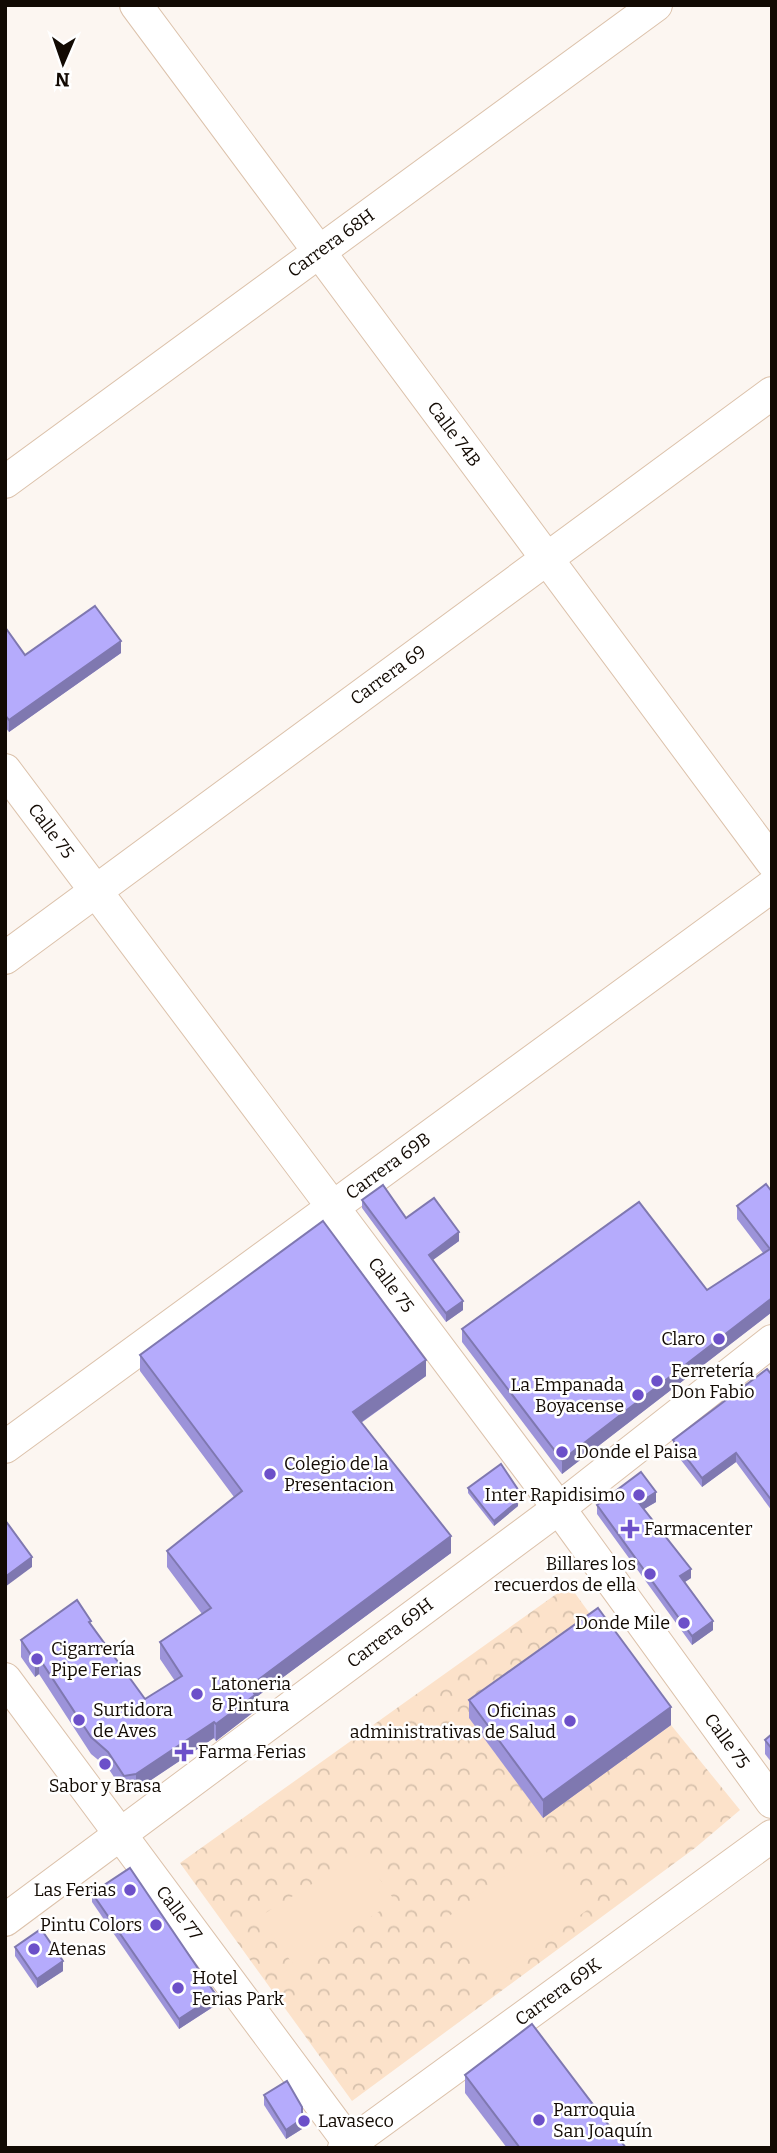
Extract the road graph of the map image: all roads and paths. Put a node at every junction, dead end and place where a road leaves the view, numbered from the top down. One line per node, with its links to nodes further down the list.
1 (136, 5): 3 (street, Calle 74B)
2 (656, 5): 3 (street, Carrera 68H)
3 (319, 252): 5 (street, Carrera 68H); 6 (street, Calle 74B)
4 (772, 393): 6 (street, Carrera 69)
5 (5, 482)
6 (546, 558): 8 (street, Calle 74B); 10 (street, Carrera 69)
7 (5, 770): 10 (street, Calle 75)
8 (772, 862)
9 (772, 886): 12 (street, Carrera 69B)
10 (96, 891): 11 (street, Carrera 69); 12 (street, Calle 75)
11 (5, 958)
12 (332, 1207): 14 (street, Carrera 69B); 15 (street, Calle 75)
13 (772, 1341): 15 (street, Carrera 69H)
14 (5, 1447)
15 (558, 1508): 17 (street, Calle 75); 18 (street, Carrera 69H)
16 (5, 1679): 18 (street, Calle 77)
17 (772, 1802)
18 (120, 1834): 20 (street, Carrera 69H); 21 (street, Calle 77)
19 (772, 1836): 21 (street, Carrera 69K)
20 (5, 1920)
21 (349, 2146)

